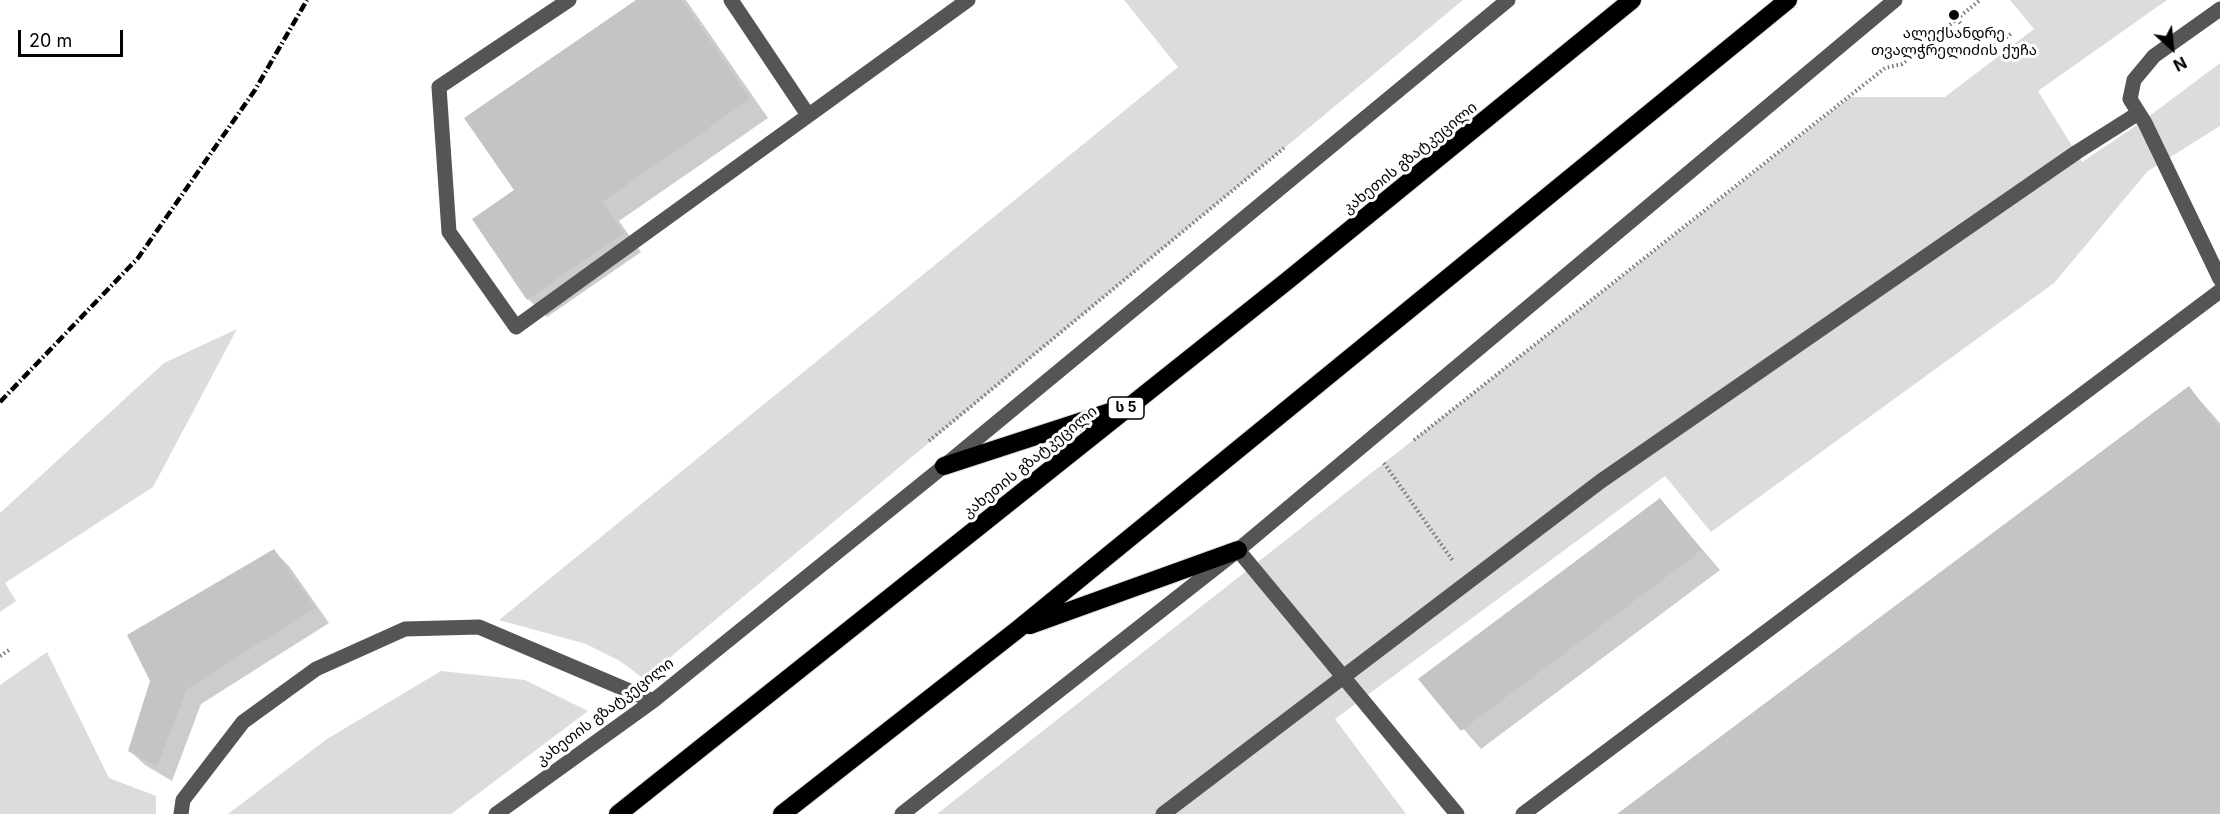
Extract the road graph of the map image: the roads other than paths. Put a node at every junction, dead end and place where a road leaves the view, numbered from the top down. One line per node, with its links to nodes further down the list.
1 (569, 0): 10 (street)
2 (731, 0): 10 (street)
3 (968, 0): 10 (street)
4 (1508, 0): 14 (street, კახეთის გზატკეცილი)
5 (1632, 0): 13 (highway, კახეთის გზატკეცილი / ს 5)
6 (1788, 0): 16 (highway)
7 (1895, 0): 15 (street)
8 (2220, 9): 9 (street)
9 (2138, 114): 11 (street); 17 (street)
10 (808, 115)
11 (2220, 279)
12 (2220, 291): 26 (street)
13 (1129, 406): 14 (highway); 21 (highway, კახეთის გზატკეცილი / ს 5)
14 (944, 466): 18 (street, კახეთის გზატკეცილი)
15 (1238, 550): 16 (highway); 17 (street); 23 (street)
16 (1017, 630): 22 (highway)
17 (1343, 676): 24 (street); 25 (street)
18 (653, 701): 19 (street); 20 (street, კახეთის გზატკეცილი)
19 (181, 814)
20 (496, 814)
21 (618, 814)
22 (782, 814)
23 (902, 814)
24 (1162, 814)
25 (1457, 814)
26 (1523, 814)

